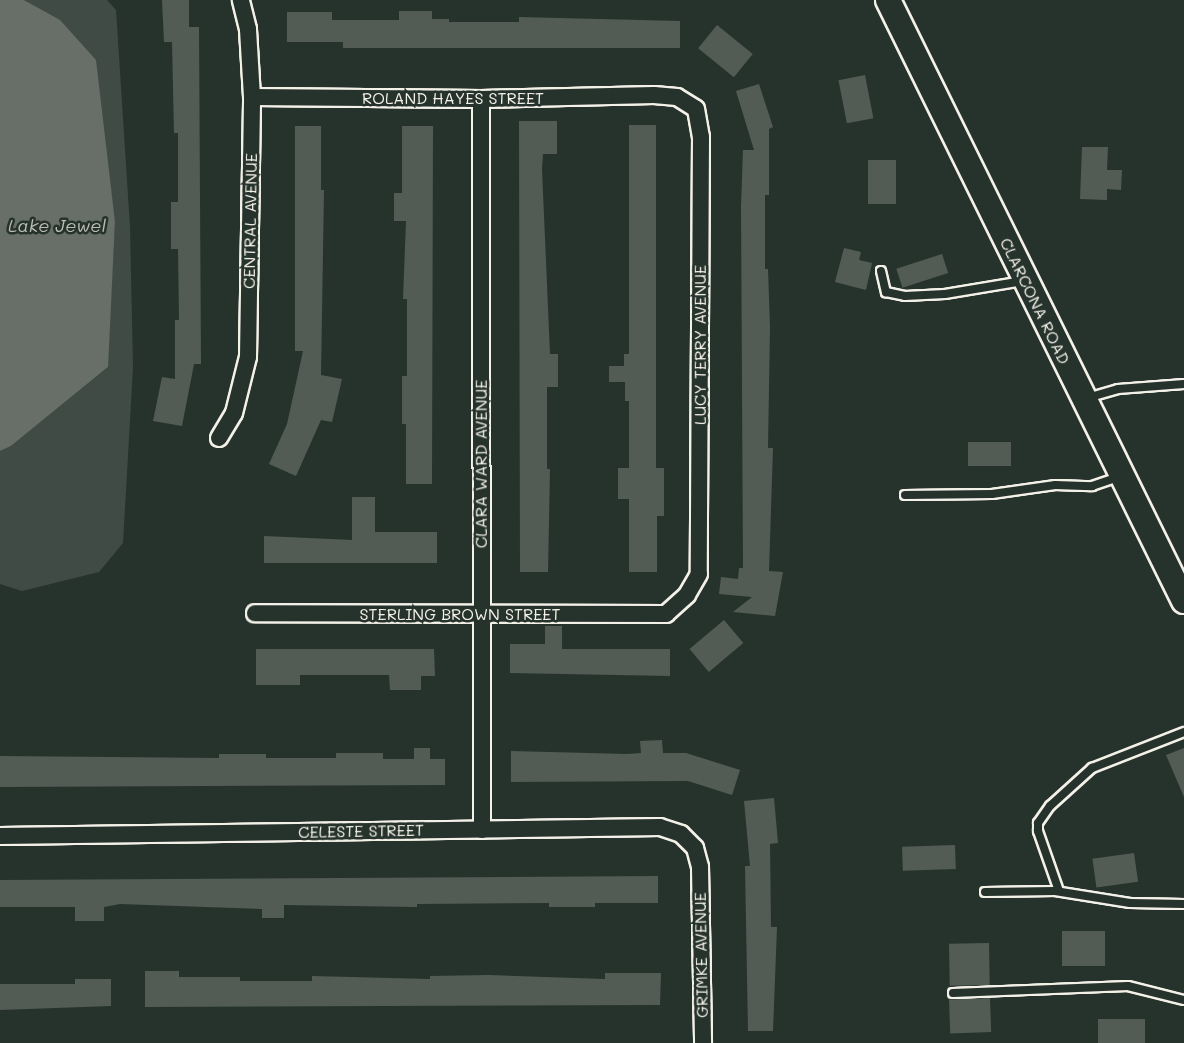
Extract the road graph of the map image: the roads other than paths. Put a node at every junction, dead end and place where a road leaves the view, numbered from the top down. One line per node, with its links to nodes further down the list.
1 (241, 0): 4 (street, CENTRAL AVENUE)
2 (888, 0): 7 (main road, CLARCONA ROAD)
3 (654, 94): 5 (street, ROLAND HAYES STREET); 16 (street, LUCY TERRY AVENUE)
4 (252, 97): 5 (street, ROLAND HAYES STREET); 10 (street, CENTRAL AVENUE)
5 (481, 99): 15 (street, CLARA WARD AVENUE)
6 (881, 271): 7 (lane)
7 (1025, 280): 9 (main road, CLARCONA ROAD)
8 (1184, 384): 9 (lane)
9 (1084, 399): 11 (main road, CLARCONA ROAD)
10 (219, 438)
11 (1121, 476): 12 (lane); 13 (main road, CLARCONA ROAD)
12 (905, 495)
13 (1184, 601)
14 (255, 613): 15 (street, STERLING BROWN STREET)
15 (481, 614): 16 (street, STERLING BROWN STREET); 18 (street, CLARA WARD AVENUE)
16 (666, 614)
17 (1184, 732): 21 (lane)
18 (482, 830): 19 (street, CELESTE STREET); 20 (street, CELESTE STREET)
19 (0, 836)
20 (700, 867): 26 (street, GRIMKE AVENUE)
21 (1059, 891): 22 (lane); 23 (lane)
22 (985, 892)
23 (1184, 904)
24 (953, 993): 25 (lane)
25 (1184, 1000)
26 (703, 1043)

